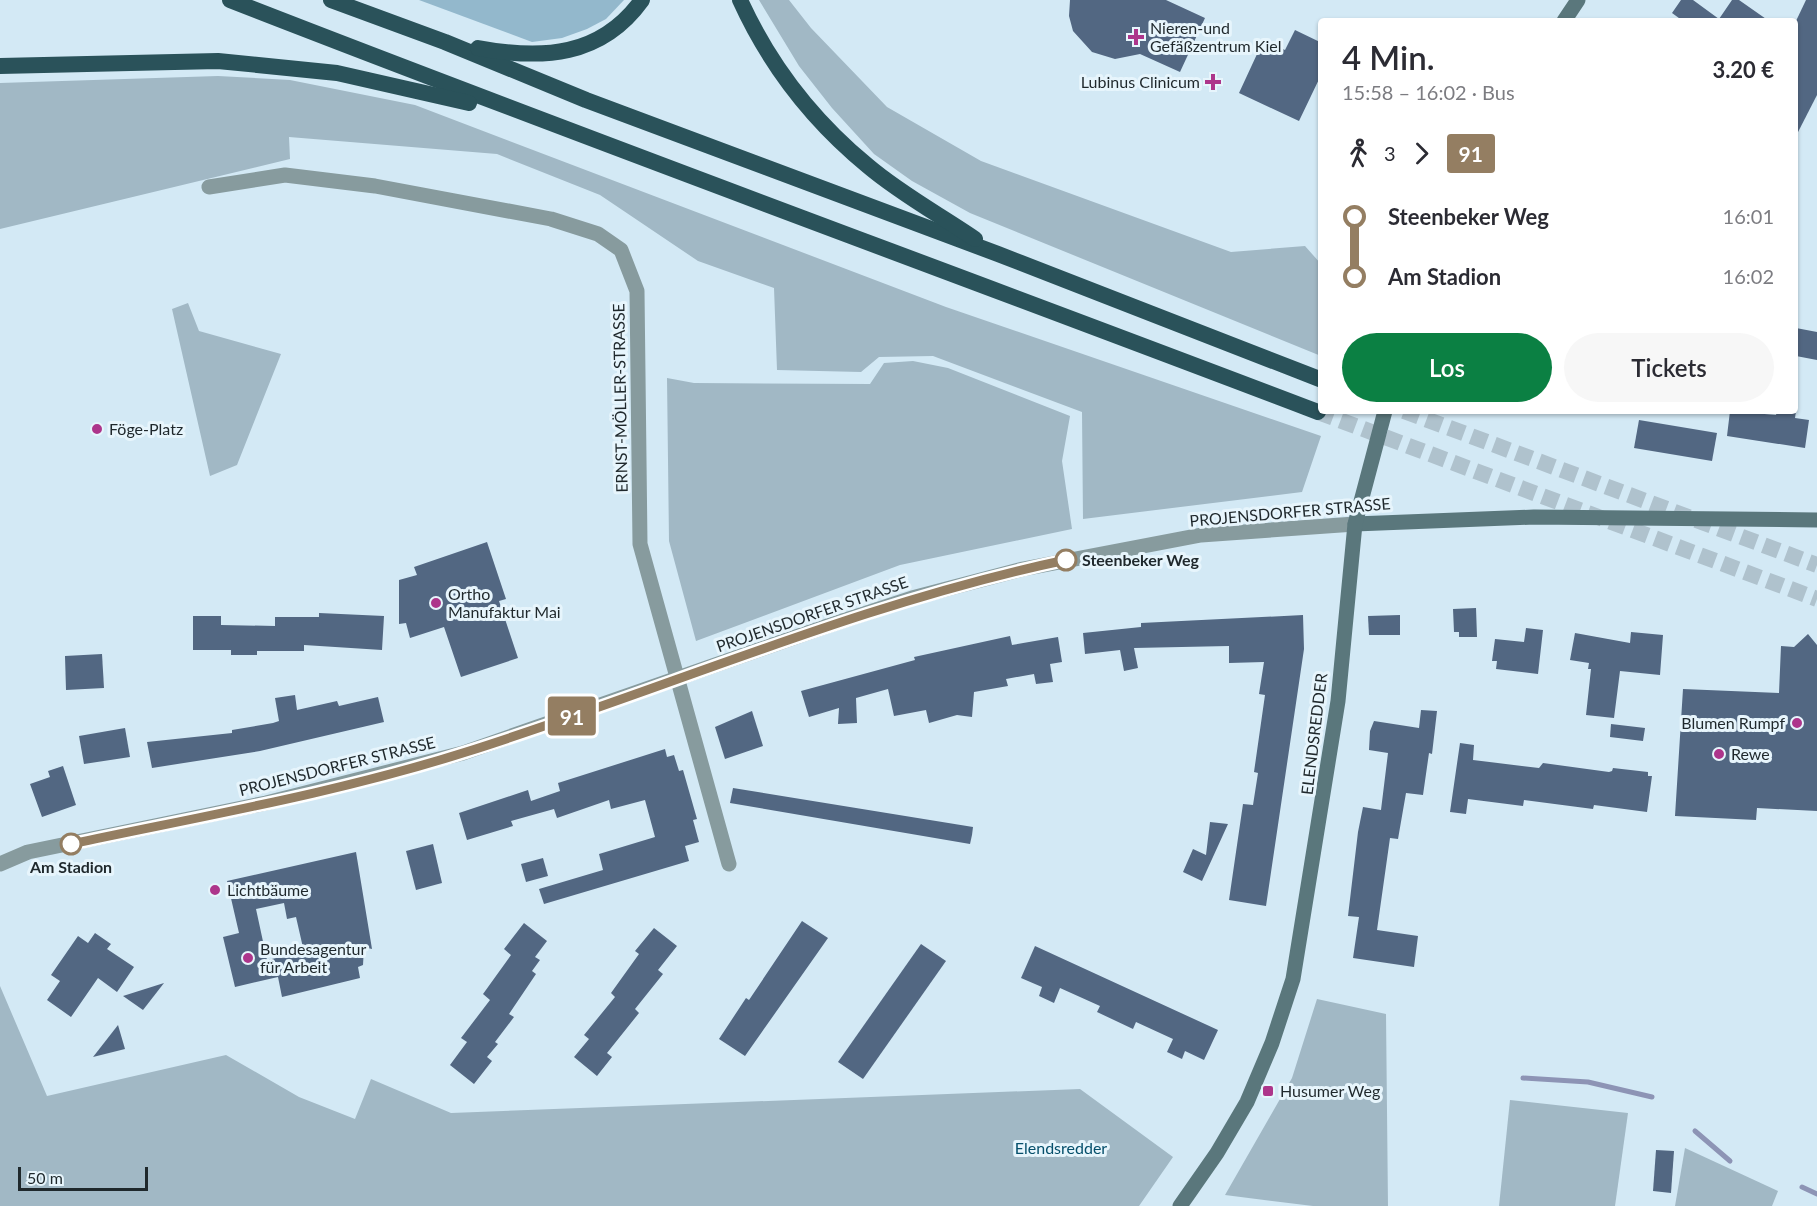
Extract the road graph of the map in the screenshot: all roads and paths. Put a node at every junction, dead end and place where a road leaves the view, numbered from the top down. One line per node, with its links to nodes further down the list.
1 (230, 0): 9 (highway)
2 (331, 0): 7 (highway)
3 (642, 0): 7 (highway)
4 (740, 0): 11 (highway)
5 (1578, 0): 6 (main road)
6 (1566, 18)
7 (445, 42): 11 (highway)
8 (0, 66): 9 (highway)
9 (570, 132): 13 (highway)
10 (209, 187): 17 (street, ERNST-MÖLLER-STRASSE)
11 (998, 254): 12 (highway)
12 (1318, 378)
13 (1318, 412)
14 (1384, 414): 16 (main road)
15 (1817, 520): 16 (main road, PROJENSDORFER STRASSE)
16 (1355, 524): 17 (street, PROJENSDORFER STRASSE); 20 (main road, ELENDSREDDER)
17 (678, 680): 18 (street, PROJENSDORFER STRASSE); 19 (street)
18 (0, 864)
19 (729, 864)
20 (1180, 1206)

